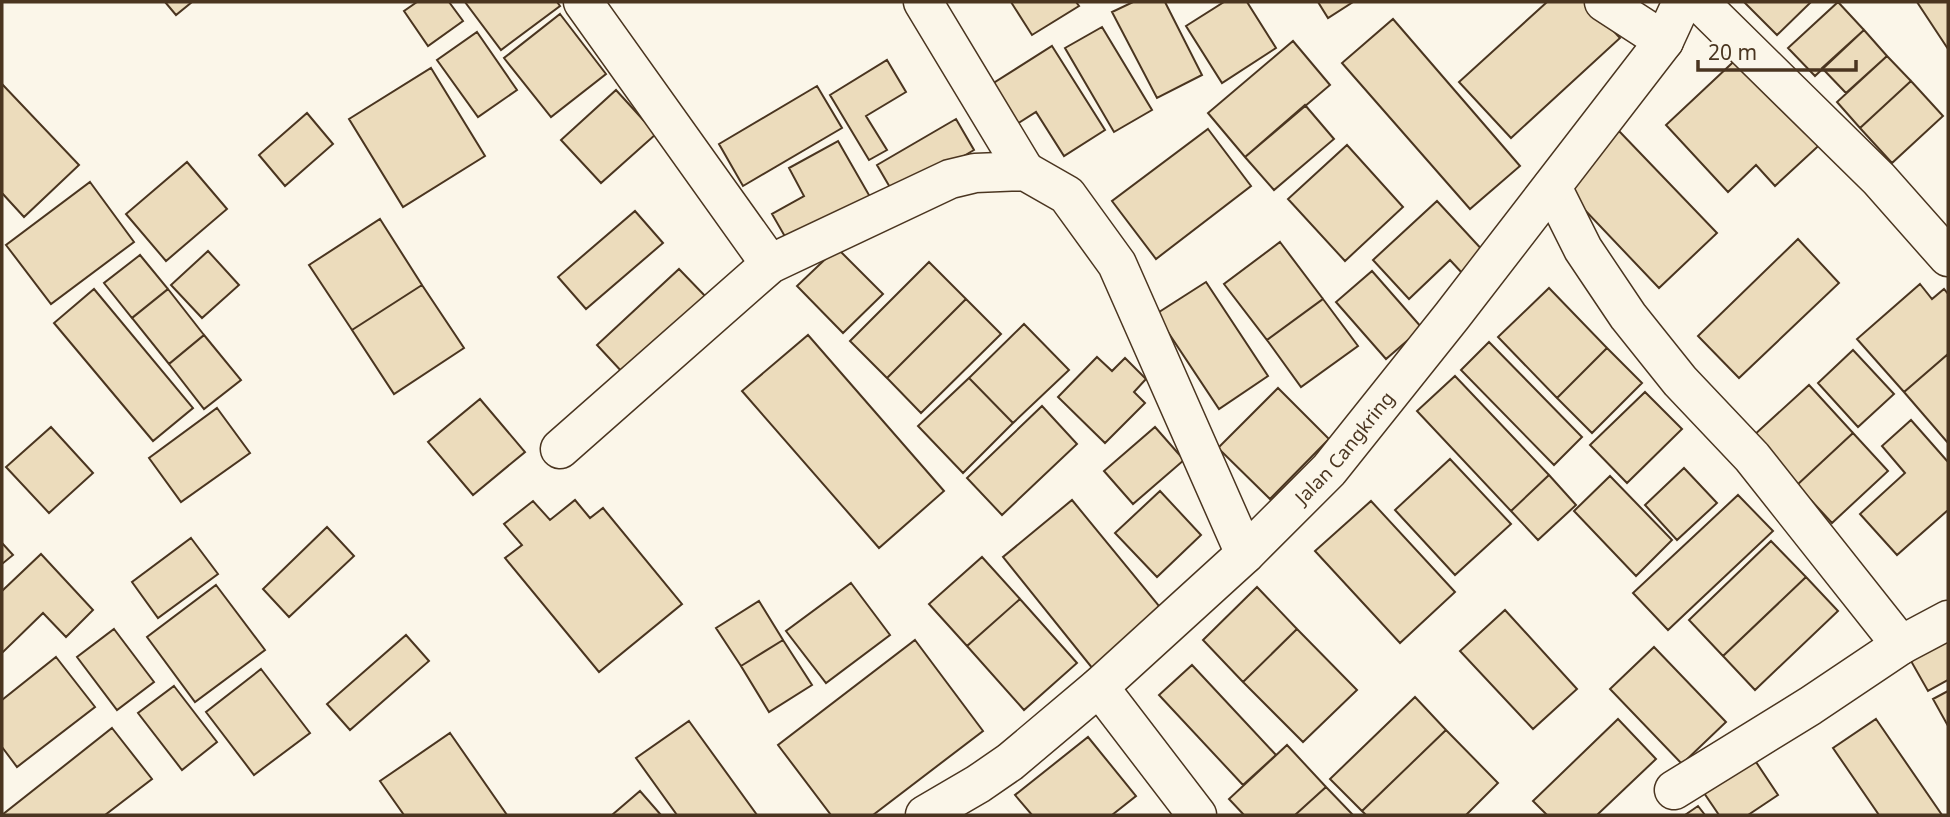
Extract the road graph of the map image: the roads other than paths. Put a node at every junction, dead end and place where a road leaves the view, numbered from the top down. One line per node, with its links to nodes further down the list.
1 (583, 2): 10 (street)
2 (923, 2): 7 (street)
3 (1604, 2): 6 (street)
4 (1682, 2): 6 (street, Jalan Cangkring)
5 (1699, 2): 9 (street)
6 (1664, 41): 8 (street, Jalan Cangkring)
7 (1026, 171): 10 (street); 12 (street)
8 (1552, 187): 12 (street, Jalan Cangkring); 14 (street)
9 (1948, 257)
10 (770, 264): 11 (street)
11 (560, 449)
12 (1245, 554): 15 (street, Jalan Cangkring)
13 (1948, 620): 14 (street)
14 (1901, 645): 16 (street)
15 (1099, 687): 17 (street, Jalan Cangkring); 18 (street)
16 (1674, 790)
17 (925, 815)
18 (1197, 815)

